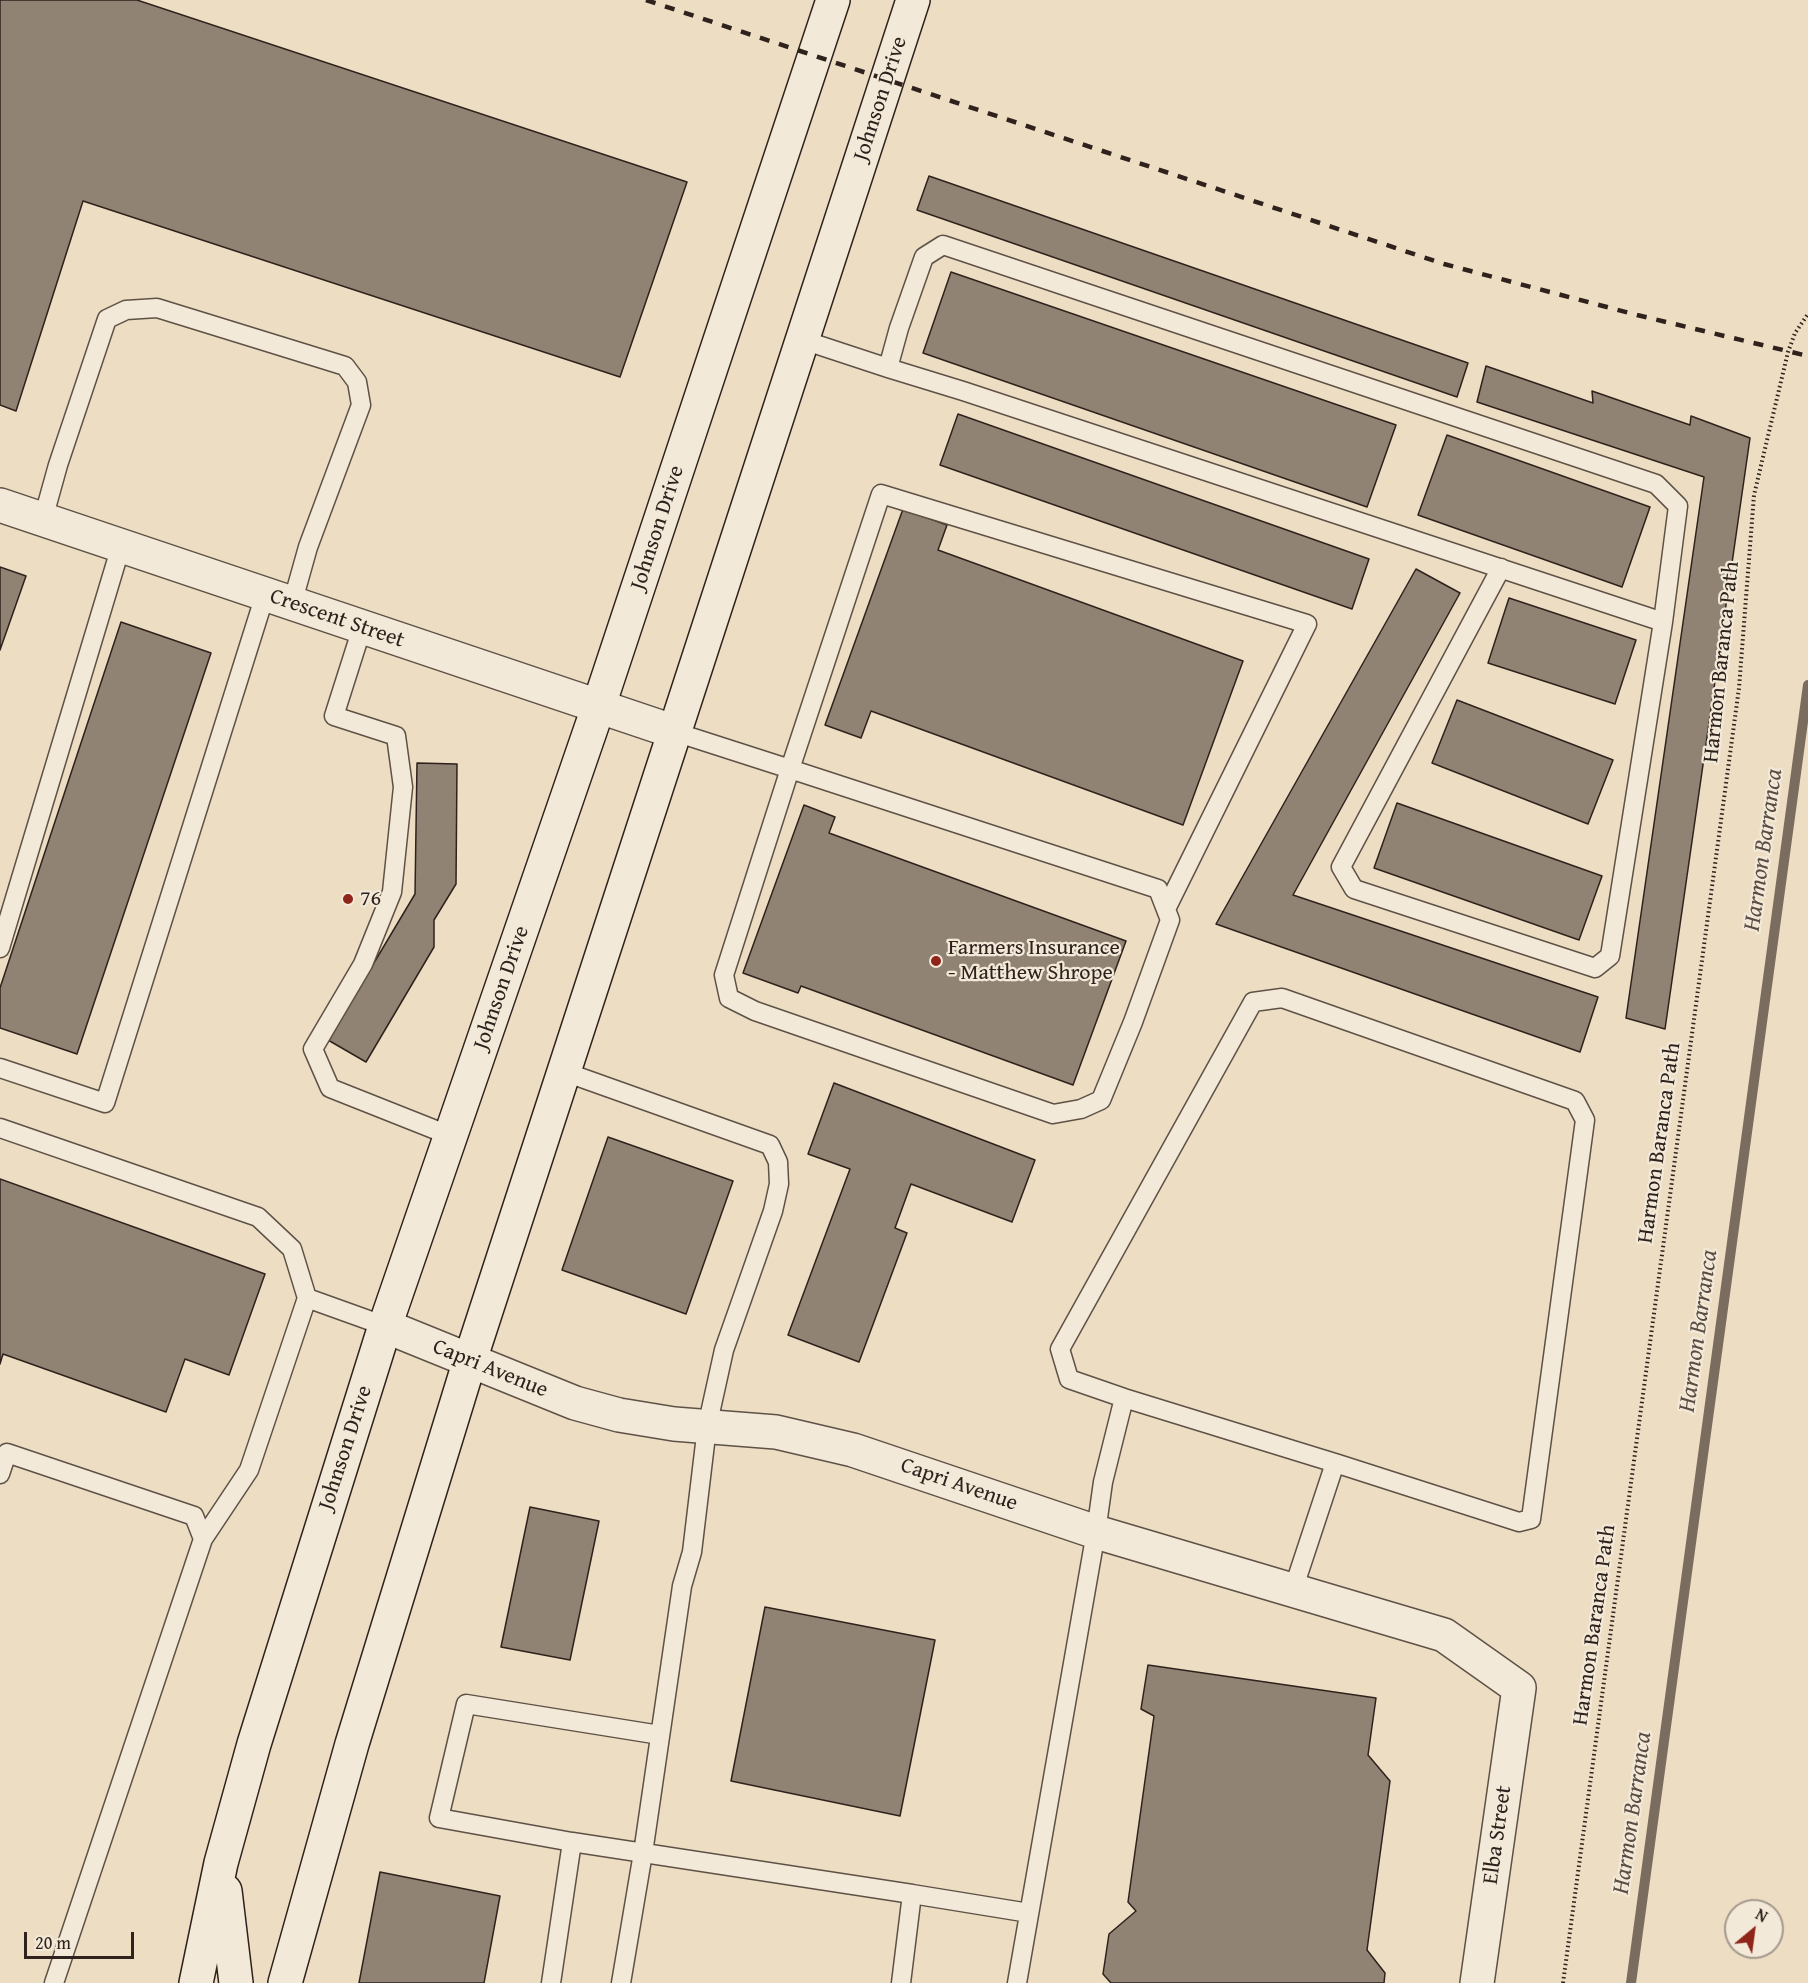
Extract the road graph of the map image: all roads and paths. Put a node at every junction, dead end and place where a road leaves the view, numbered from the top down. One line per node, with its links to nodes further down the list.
1 (833, 0): 13 (main road, Johnson Drive)
2 (913, 0): 4 (main road, Johnson Drive)
3 (1808, 314): 48 (path, Harmon Baranca Path)
4 (803, 340): 5 (lane); 14 (main road, Johnson Drive)
5 (888, 368): 9 (lane); 11 (lane)
6 (0, 505): 7 (main road, Crescent Street)
7 (43, 519): 8 (main road, Crescent Street); 10 (lane)
8 (121, 546): 10 (main road, Crescent Street); 17 (lane)
9 (1501, 568): 11 (lane); 11 (lane)
10 (279, 599): 12 (main road, Crescent Street); 18 (lane)
11 (1663, 622)
12 (362, 628): 13 (main road, Crescent Street); 21 (lane)
13 (598, 708): 14 (main road, Crescent Street); 21 (main road, Johnson Drive)
14 (675, 732): 15 (lane); 19 (main road, Johnson Drive)
15 (790, 769): 16 (lane); 16 (lane); 16 (lane)
16 (1166, 909)
17 (0, 948)
18 (0, 1068)
19 (564, 1072): 24 (main road, Johnson Drive); 26 (lane)
20 (0, 1128): 22 (lane)
21 (451, 1136): 23 (main road, Johnson Drive)
22 (307, 1298): 23 (lane); 30 (lane)
23 (385, 1326): 24 (main road, Capri Avenue); 36 (main road, Johnson Drive)
24 (470, 1360): 26 (main road, Capri Avenue); 42 (main road, Johnson Drive)
25 (1124, 1398): 27 (lane); 27 (lane); 29 (lane)
26 (707, 1427): 29 (main road, Capri Avenue); 33 (lane)
27 (1335, 1463): 31 (lane)
28 (0, 1474): 30 (lane)
29 (1096, 1532): 31 (main road, Capri Avenue); 38 (lane)
30 (203, 1539): 39 (lane)
31 (1293, 1590): 32 (main road, Capri Avenue)
32 (1519, 1688): 47 (main road, Elba Street)
33 (660, 1735): 34 (lane); 35 (lane)
34 (572, 1842): 35 (lane); 43 (lane)
35 (643, 1853): 37 (lane); 44 (lane)
36 (221, 1863): 40 (main road, Johnson Drive); 41 (main road)
37 (912, 1894): 38 (lane); 45 (lane)
38 (1029, 1913): 46 (lane)
39 (54, 1983)
40 (196, 1983)
41 (236, 1983)
42 (285, 1983)
43 (551, 1983)
44 (621, 1983)
45 (901, 1983)
46 (1017, 1983)
47 (1477, 1983)
48 (1563, 1983)

